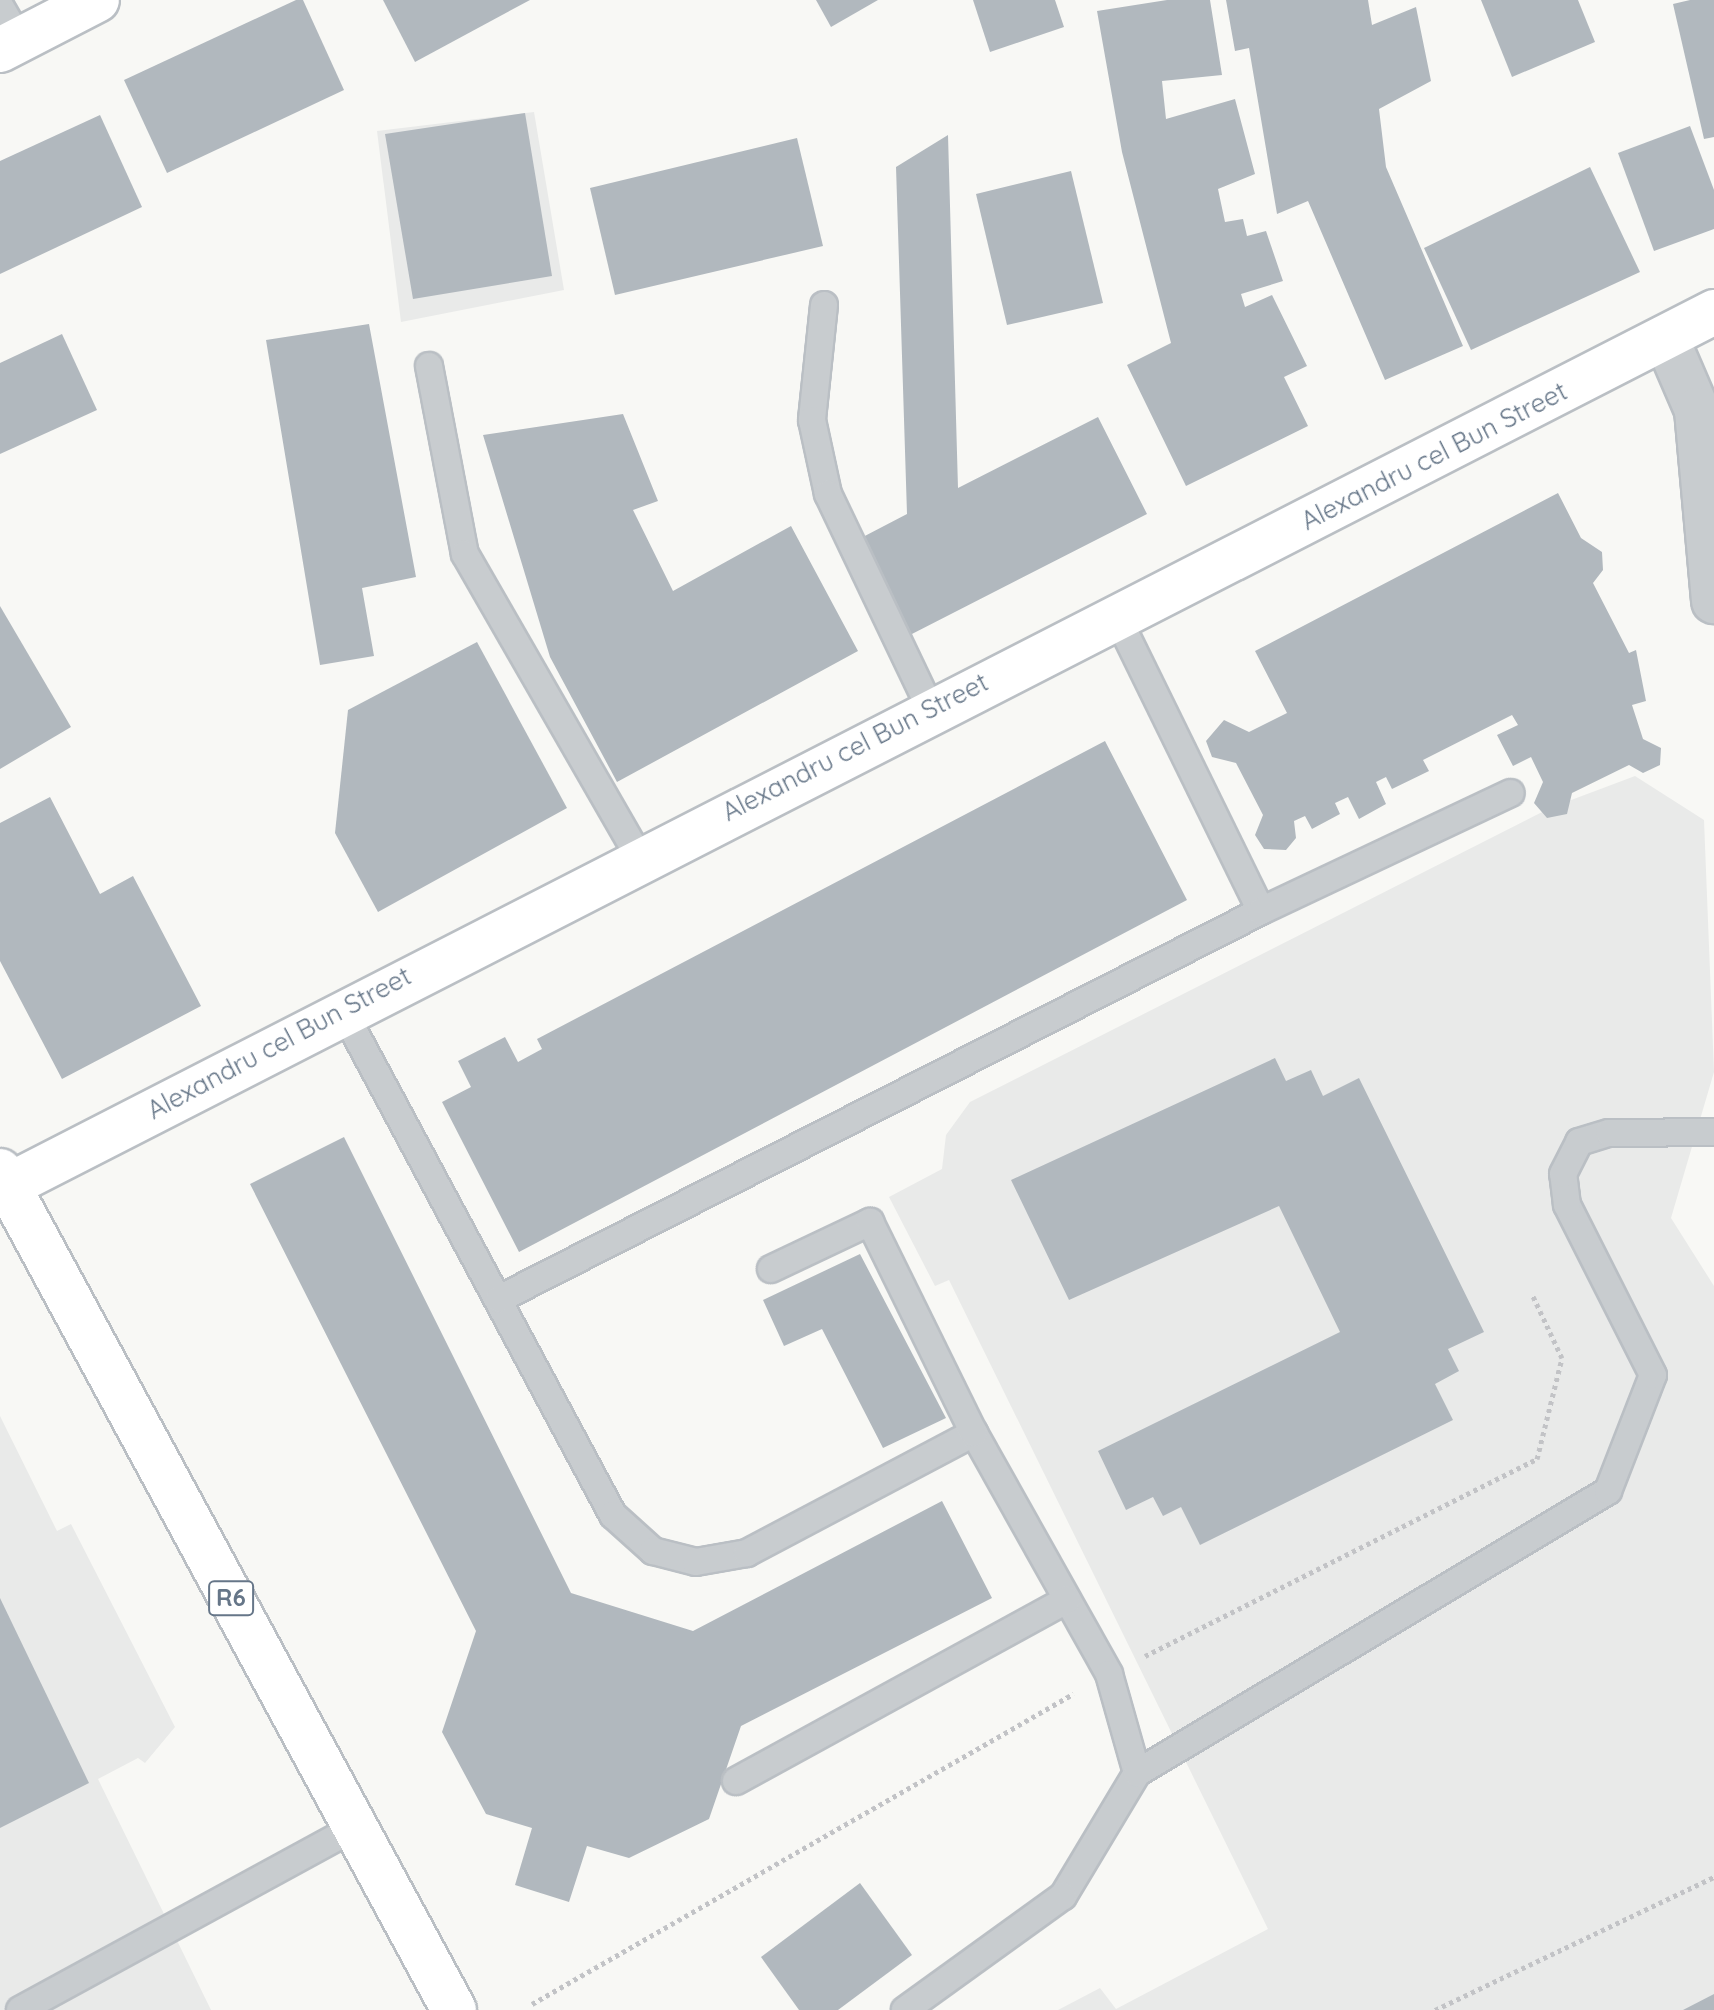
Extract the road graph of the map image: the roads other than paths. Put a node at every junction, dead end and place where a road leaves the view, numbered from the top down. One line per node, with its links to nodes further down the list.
1 (97, 0): 2 (main road)
2 (7, 32)
3 (824, 305): 9 (lane)
4 (1714, 312): 5 (main road, Alexandru cel Bun Street)
5 (1666, 338): 7 (street); 8 (main road, Alexandru cel Bun Street)
6 (429, 366): 11 (lane)
7 (1714, 601)
8 (1117, 617): 9 (main road, Alexandru cel Bun Street); 12 (lane)
9 (930, 708): 11 (main road, Alexandru cel Bun Street)
10 (1511, 793): 12 (lane)
11 (639, 857): 13 (main road, Alexandru cel Bun Street)
12 (1261, 911): 17 (lane)
13 (342, 1009): 15 (main road, Alexandru cel Bun Street); 17 (lane)
14 (1714, 1132): 20 (lane)
15 (3, 1182): 22 (main road, R6)
16 (771, 1269): 18 (lane)
17 (499, 1299): 18 (lane)
18 (974, 1433): 19 (lane)
19 (1067, 1600): 20 (lane); 21 (lane)
20 (1137, 1773): 25 (lane)
21 (736, 1781)
22 (355, 1827): 23 (lane); 24 (main road, R6)
23 (20, 2010)
24 (454, 2010)
25 (905, 2010)

